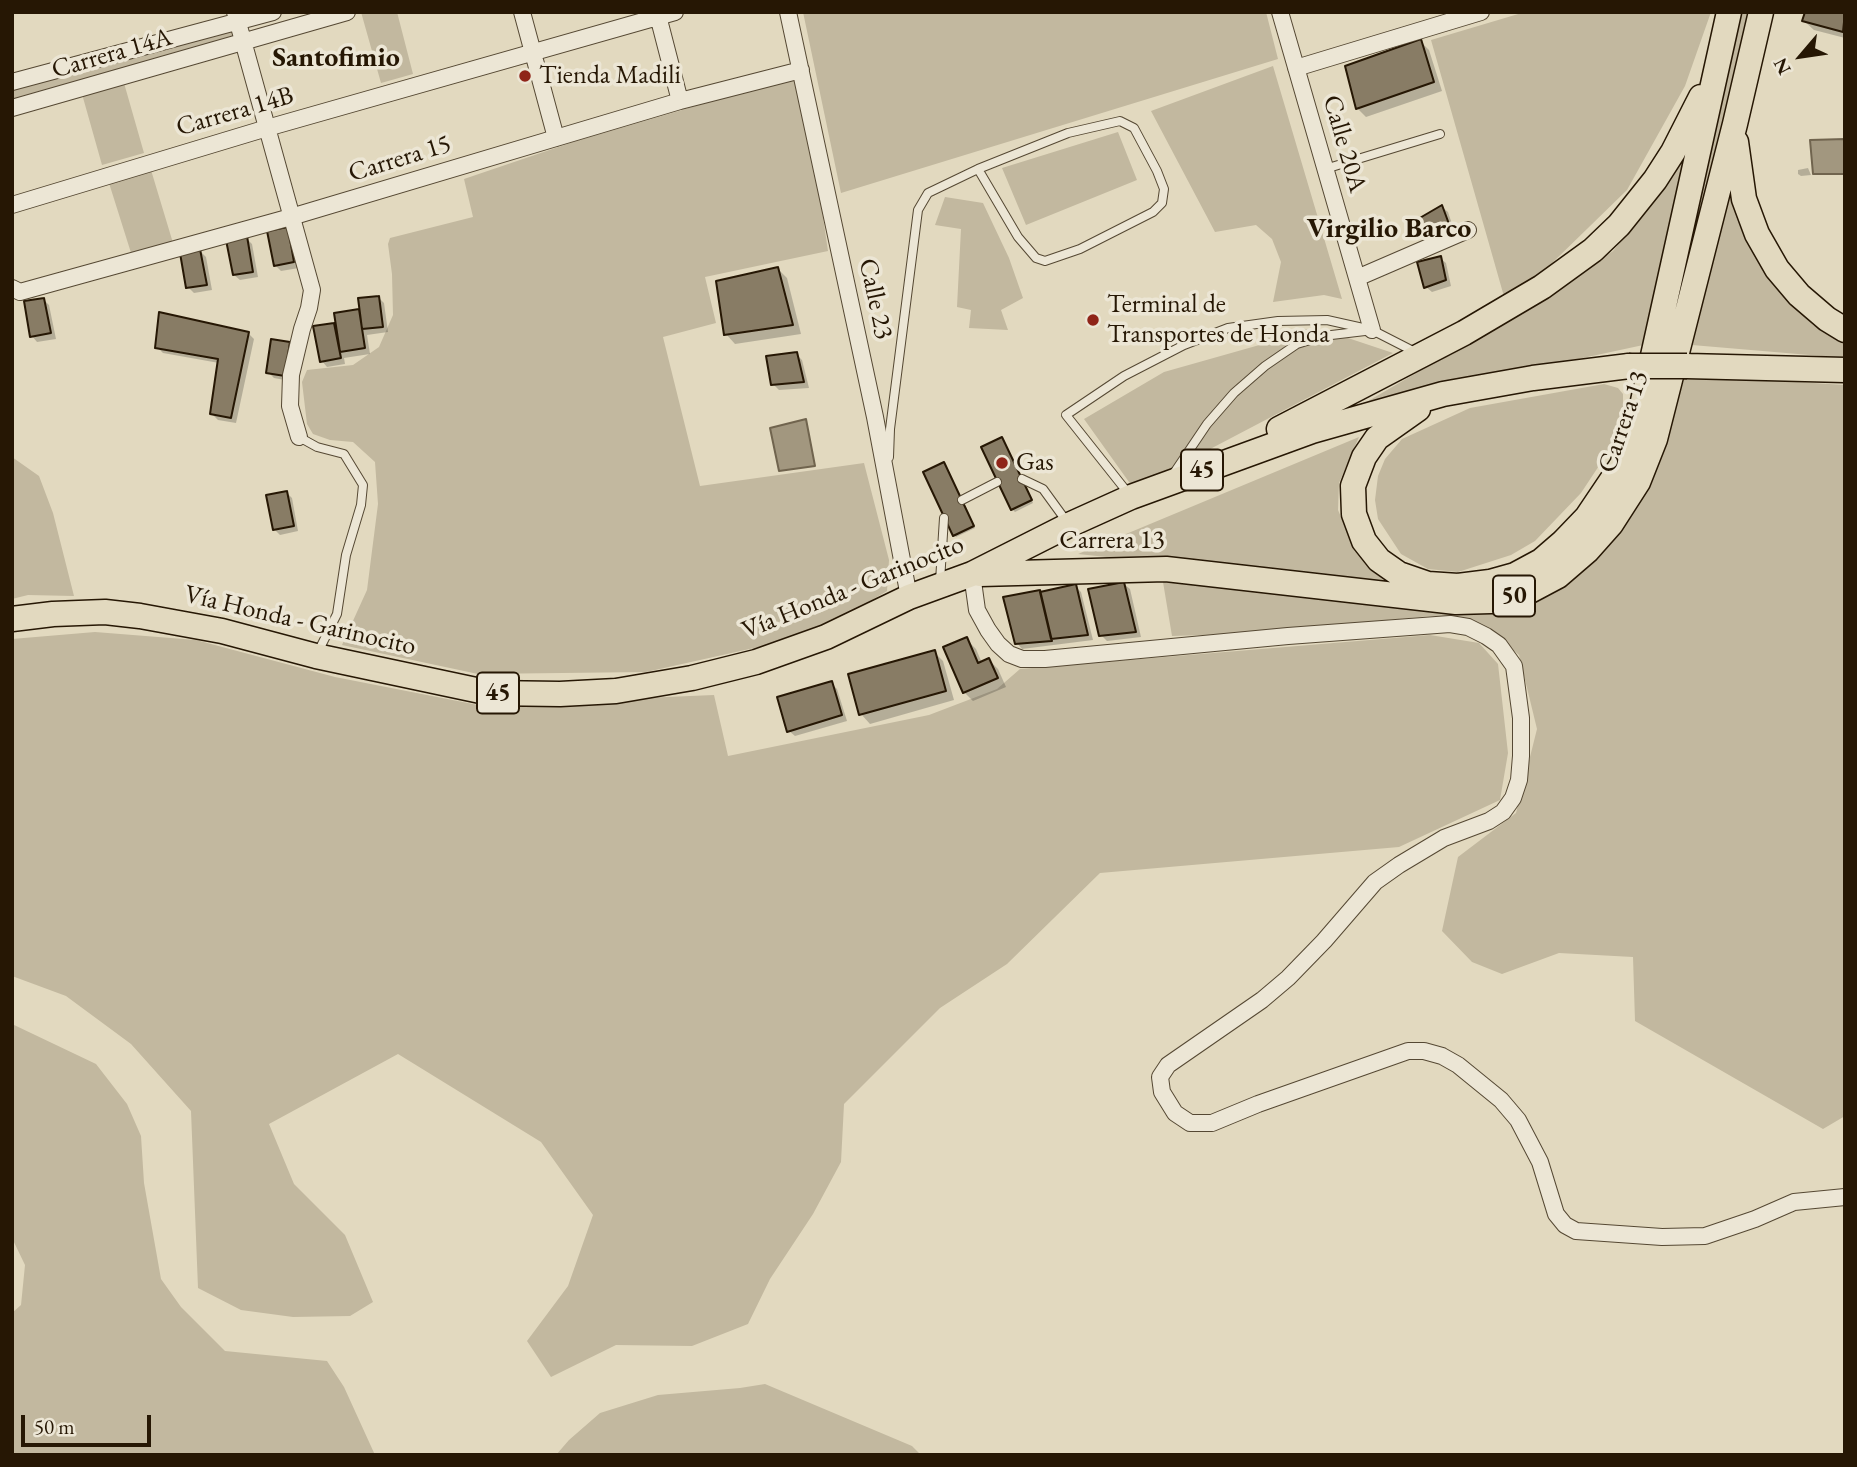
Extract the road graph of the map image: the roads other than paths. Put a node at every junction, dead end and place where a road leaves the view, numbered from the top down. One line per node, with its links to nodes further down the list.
1 (273, 12): 11 (street, Carrera 14A)
2 (347, 12): 12 (street, Carrera 14A)
3 (522, 12): 14 (street)
4 (675, 12): 10 (street, Carrera 14B)
5 (788, 12): 16 (street, Calle 23)
6 (1280, 12): 15 (street, Calle 20A)
7 (1481, 12): 15 (street)
8 (1729, 12): 13 (highway, Carrera 13 / 50)
9 (1761, 12): 20 (highway, Carrera 13 / 50)
10 (657, 15): 14 (street, Carrera 14B); 18 (street)
11 (236, 17): 12 (street); 17 (street, Carrera 14A)
12 (243, 42): 19 (street, Carrera 14A); 21 (street)
13 (1721, 51): 33 (highway); 35 (highway, Carrera 13 / 50)
14 (533, 54): 21 (street, Carrera 14B); 23 (street)
15 (1296, 68): 25 (street, Calle 20A)
16 (801, 70): 18 (street, Carrera 15); 39 (street, Calle 23)
17 (12, 82)
18 (680, 101): 23 (street, Carrera 15)
19 (12, 108)
20 (1735, 124): 32 (highway); 46 (highway, Carrera 13 / 50)
21 (267, 128): 26 (street, Carrera 14B); 27 (street)
22 (1440, 134): 25 (lane)
23 (556, 138): 27 (street, Carrera 15)
24 (978, 169): 24 (lane); 39 (lane)
25 (1325, 169): 29 (street, Calle 20A)
26 (12, 205)
27 (291, 217): 30 (street, Carrera 15); 36 (street)
28 (1468, 230): 29 (street)
29 (1357, 278): 31 (street, Calle 20A)
30 (13, 289)
31 (1372, 330): 33 (lane); 41 (lane); 42 (lane)
32 (1845, 330)
33 (1422, 356): 37 (highway)
34 (1845, 370): 35 (highway, 50, bridge)
35 (1443, 394): 37 (highway, Vía Honda - Garinocito / 45)
36 (299, 437): 50 (lane)
37 (1206, 468): 41 (highway, Vía Honda - Garinocito / 45)
38 (1022, 479): 45 (lane)
39 (887, 482): 48 (street, Calle 23)
40 (997, 482): 43 (lane)
41 (1166, 484): 42 (highway, Vía Honda - Garinocito / 45)
42 (1131, 498): 45 (highway, Vía Honda - Garinocito / 45)
43 (962, 500)
44 (944, 518): 47 (lane)
45 (1069, 525): 46 (highway, Vía Honda - Garinocito / 45)
46 (972, 574): 47 (highway, Vía Honda - Garinocito / 45); 51 (street)
47 (940, 586): 48 (highway, Vía Honda - Garinocito / 45)
48 (909, 597): 50 (highway, Vía Honda - Garinocito / 45)
49 (12, 619): 50 (highway, Vía Honda - Garinocito / 45)
50 (316, 656)
51 (1845, 1197)

